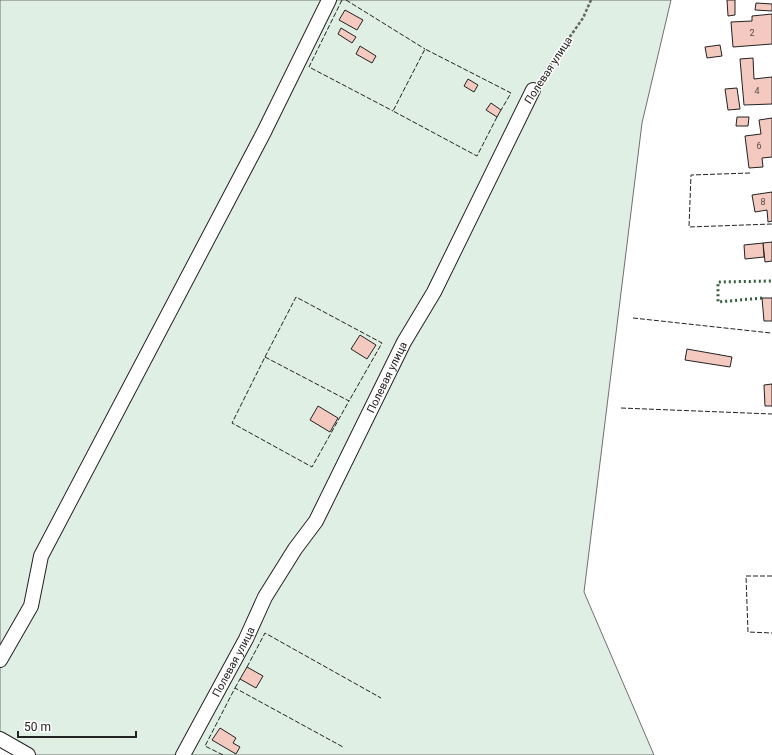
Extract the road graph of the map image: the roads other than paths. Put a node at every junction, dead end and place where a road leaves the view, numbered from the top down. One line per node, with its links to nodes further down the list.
1 (329, 0): 3 (street)
2 (533, 90): 6 (street, Полевая улица)
3 (0, 660)
4 (0, 739): 5 (street)
5 (28, 755)
6 (183, 755)

